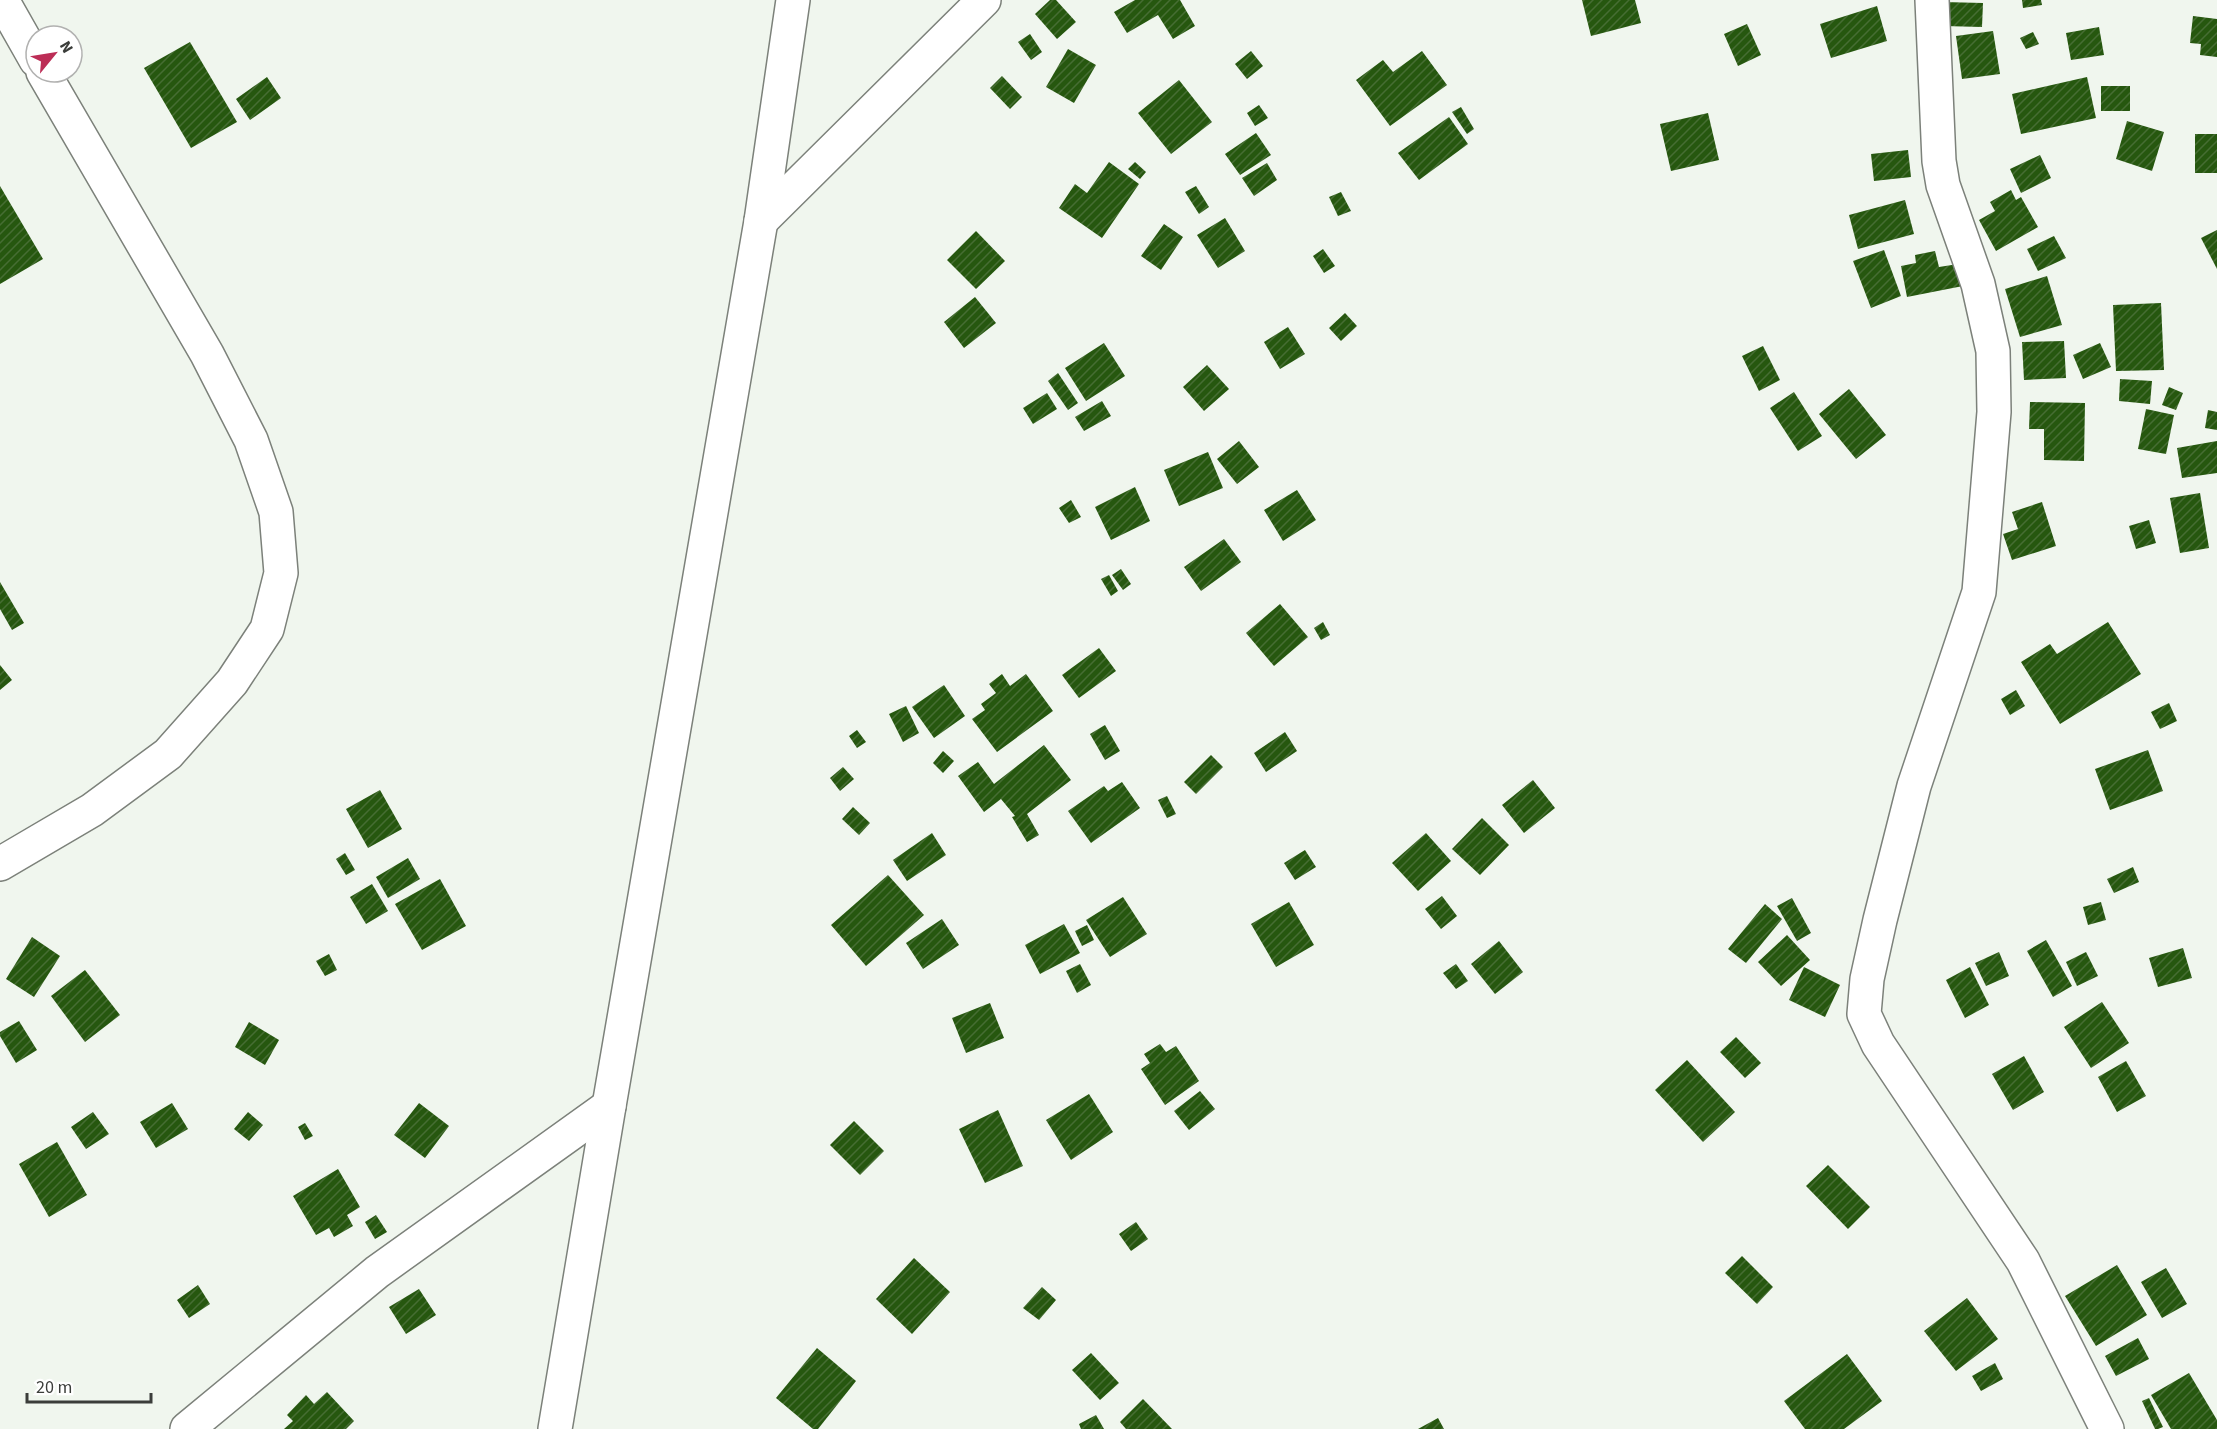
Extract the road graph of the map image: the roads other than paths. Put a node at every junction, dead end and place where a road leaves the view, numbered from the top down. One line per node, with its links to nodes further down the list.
1 (2, 0): 5 (street)
2 (793, 0): 8 (street)
3 (984, 0): 8 (street)
4 (1932, 0): 13 (street)
5 (9, 34): 6 (street)
6 (24, 48)
7 (50, 84): 9 (street)
8 (761, 221): 10 (street)
9 (0, 864)
10 (609, 1106): 11 (street); 12 (street)
11 (187, 1429)
12 (555, 1429)
13 (2107, 1429)

